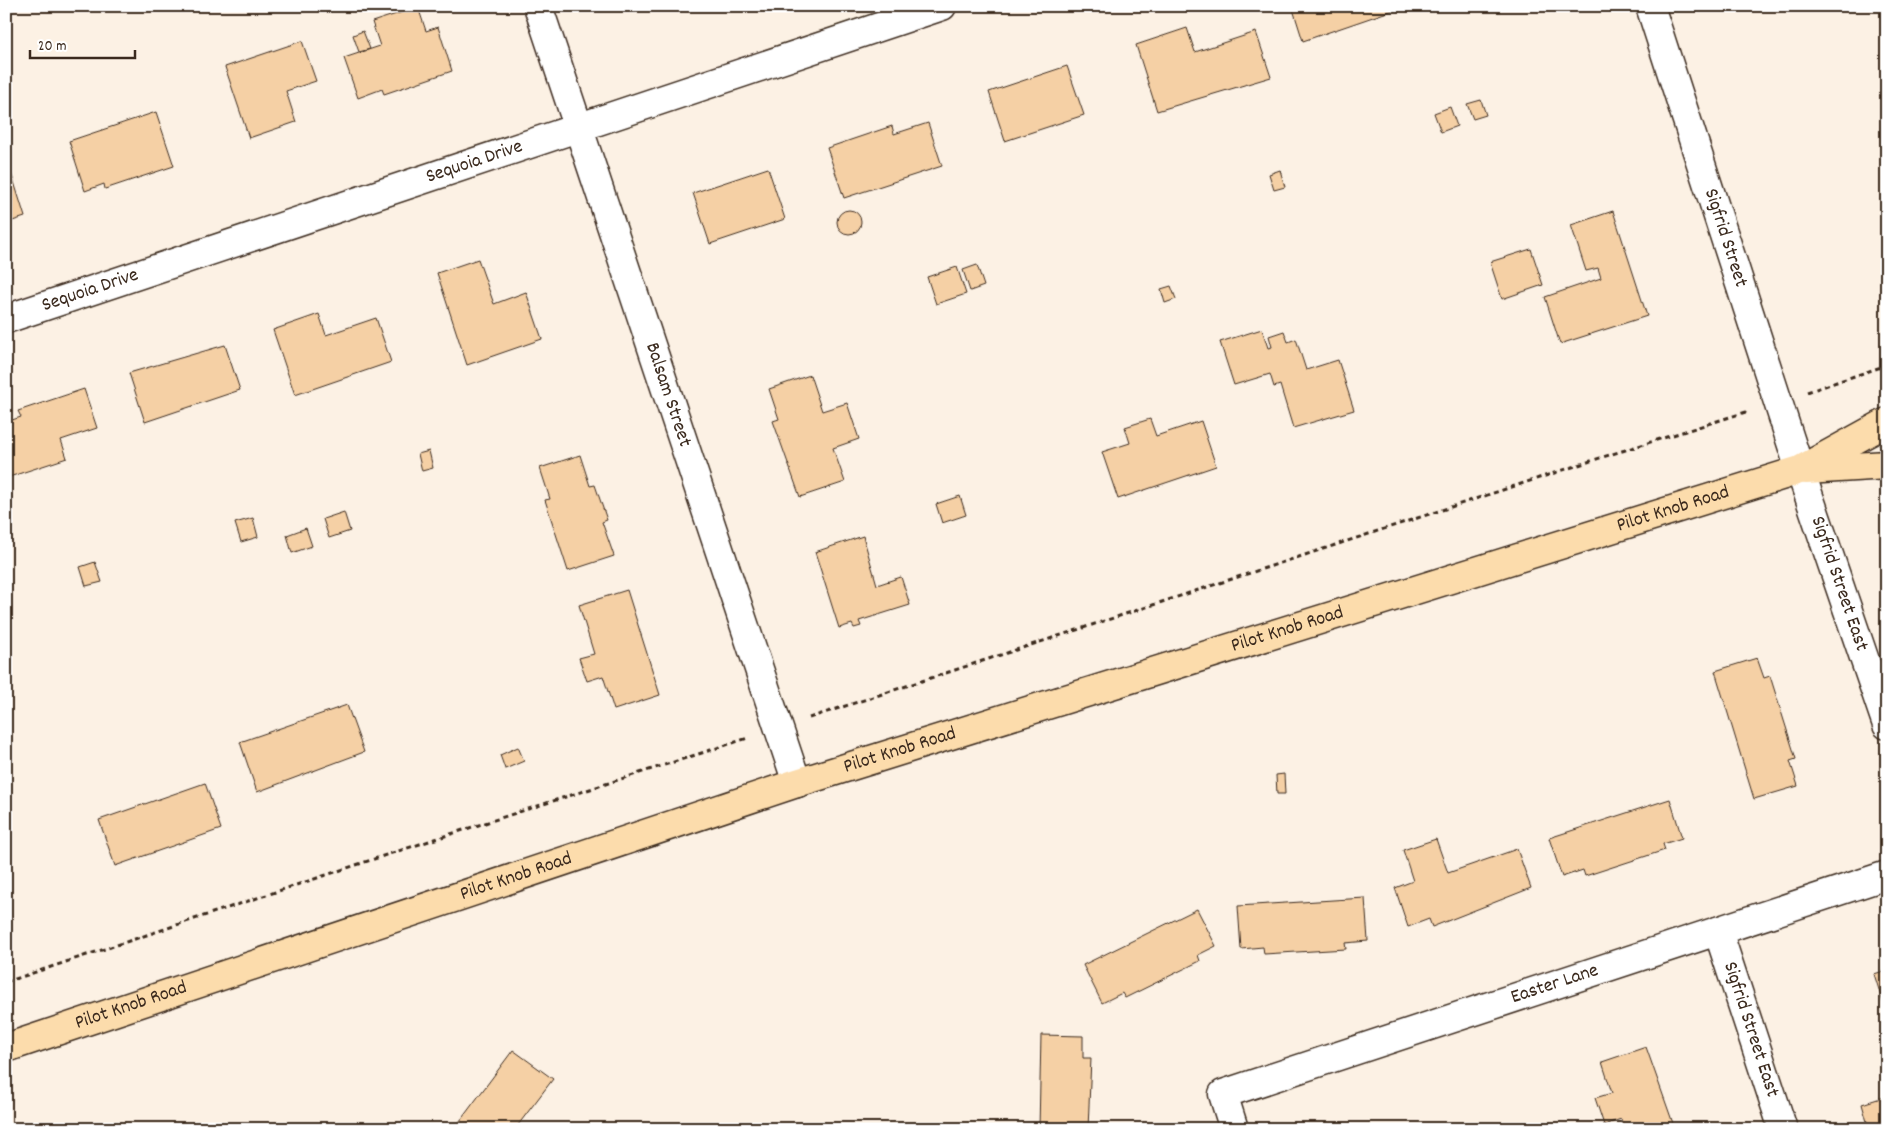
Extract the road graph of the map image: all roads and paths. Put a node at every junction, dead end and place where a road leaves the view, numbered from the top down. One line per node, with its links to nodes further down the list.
1 (538, 6): 4 (street, Balsam Street)
2 (942, 6): 4 (street, Sequoia Drive)
3 (1650, 6): 7 (street, Sigfrid Street)
4 (578, 128): 5 (street, Sequoia Drive); 12 (street, Balsam Street)
5 (6, 319)
6 (1887, 365): 7 (path)
7 (1778, 402): 10 (street, Sigfrid Street); 12 (path)
8 (1887, 422): 10 (main road, Pilot Knob Road)
9 (1887, 465): 10 (main road, Pilot Knob Road)
10 (1800, 470): 11 (street, Sigfrid Street East); 13 (main road, Pilot Knob Road)
11 (1887, 725)
12 (779, 728): 13 (street, Balsam Street); 16 (path)
13 (797, 784): 17 (main road, Pilot Knob Road)
14 (1887, 876): 15 (street, Easter Lane)
15 (1718, 931): 18 (street, Easter Lane); 19 (street, Sigfrid Street East)
16 (6, 982)
17 (6, 1048)
18 (1234, 1129)
19 (1783, 1129)

